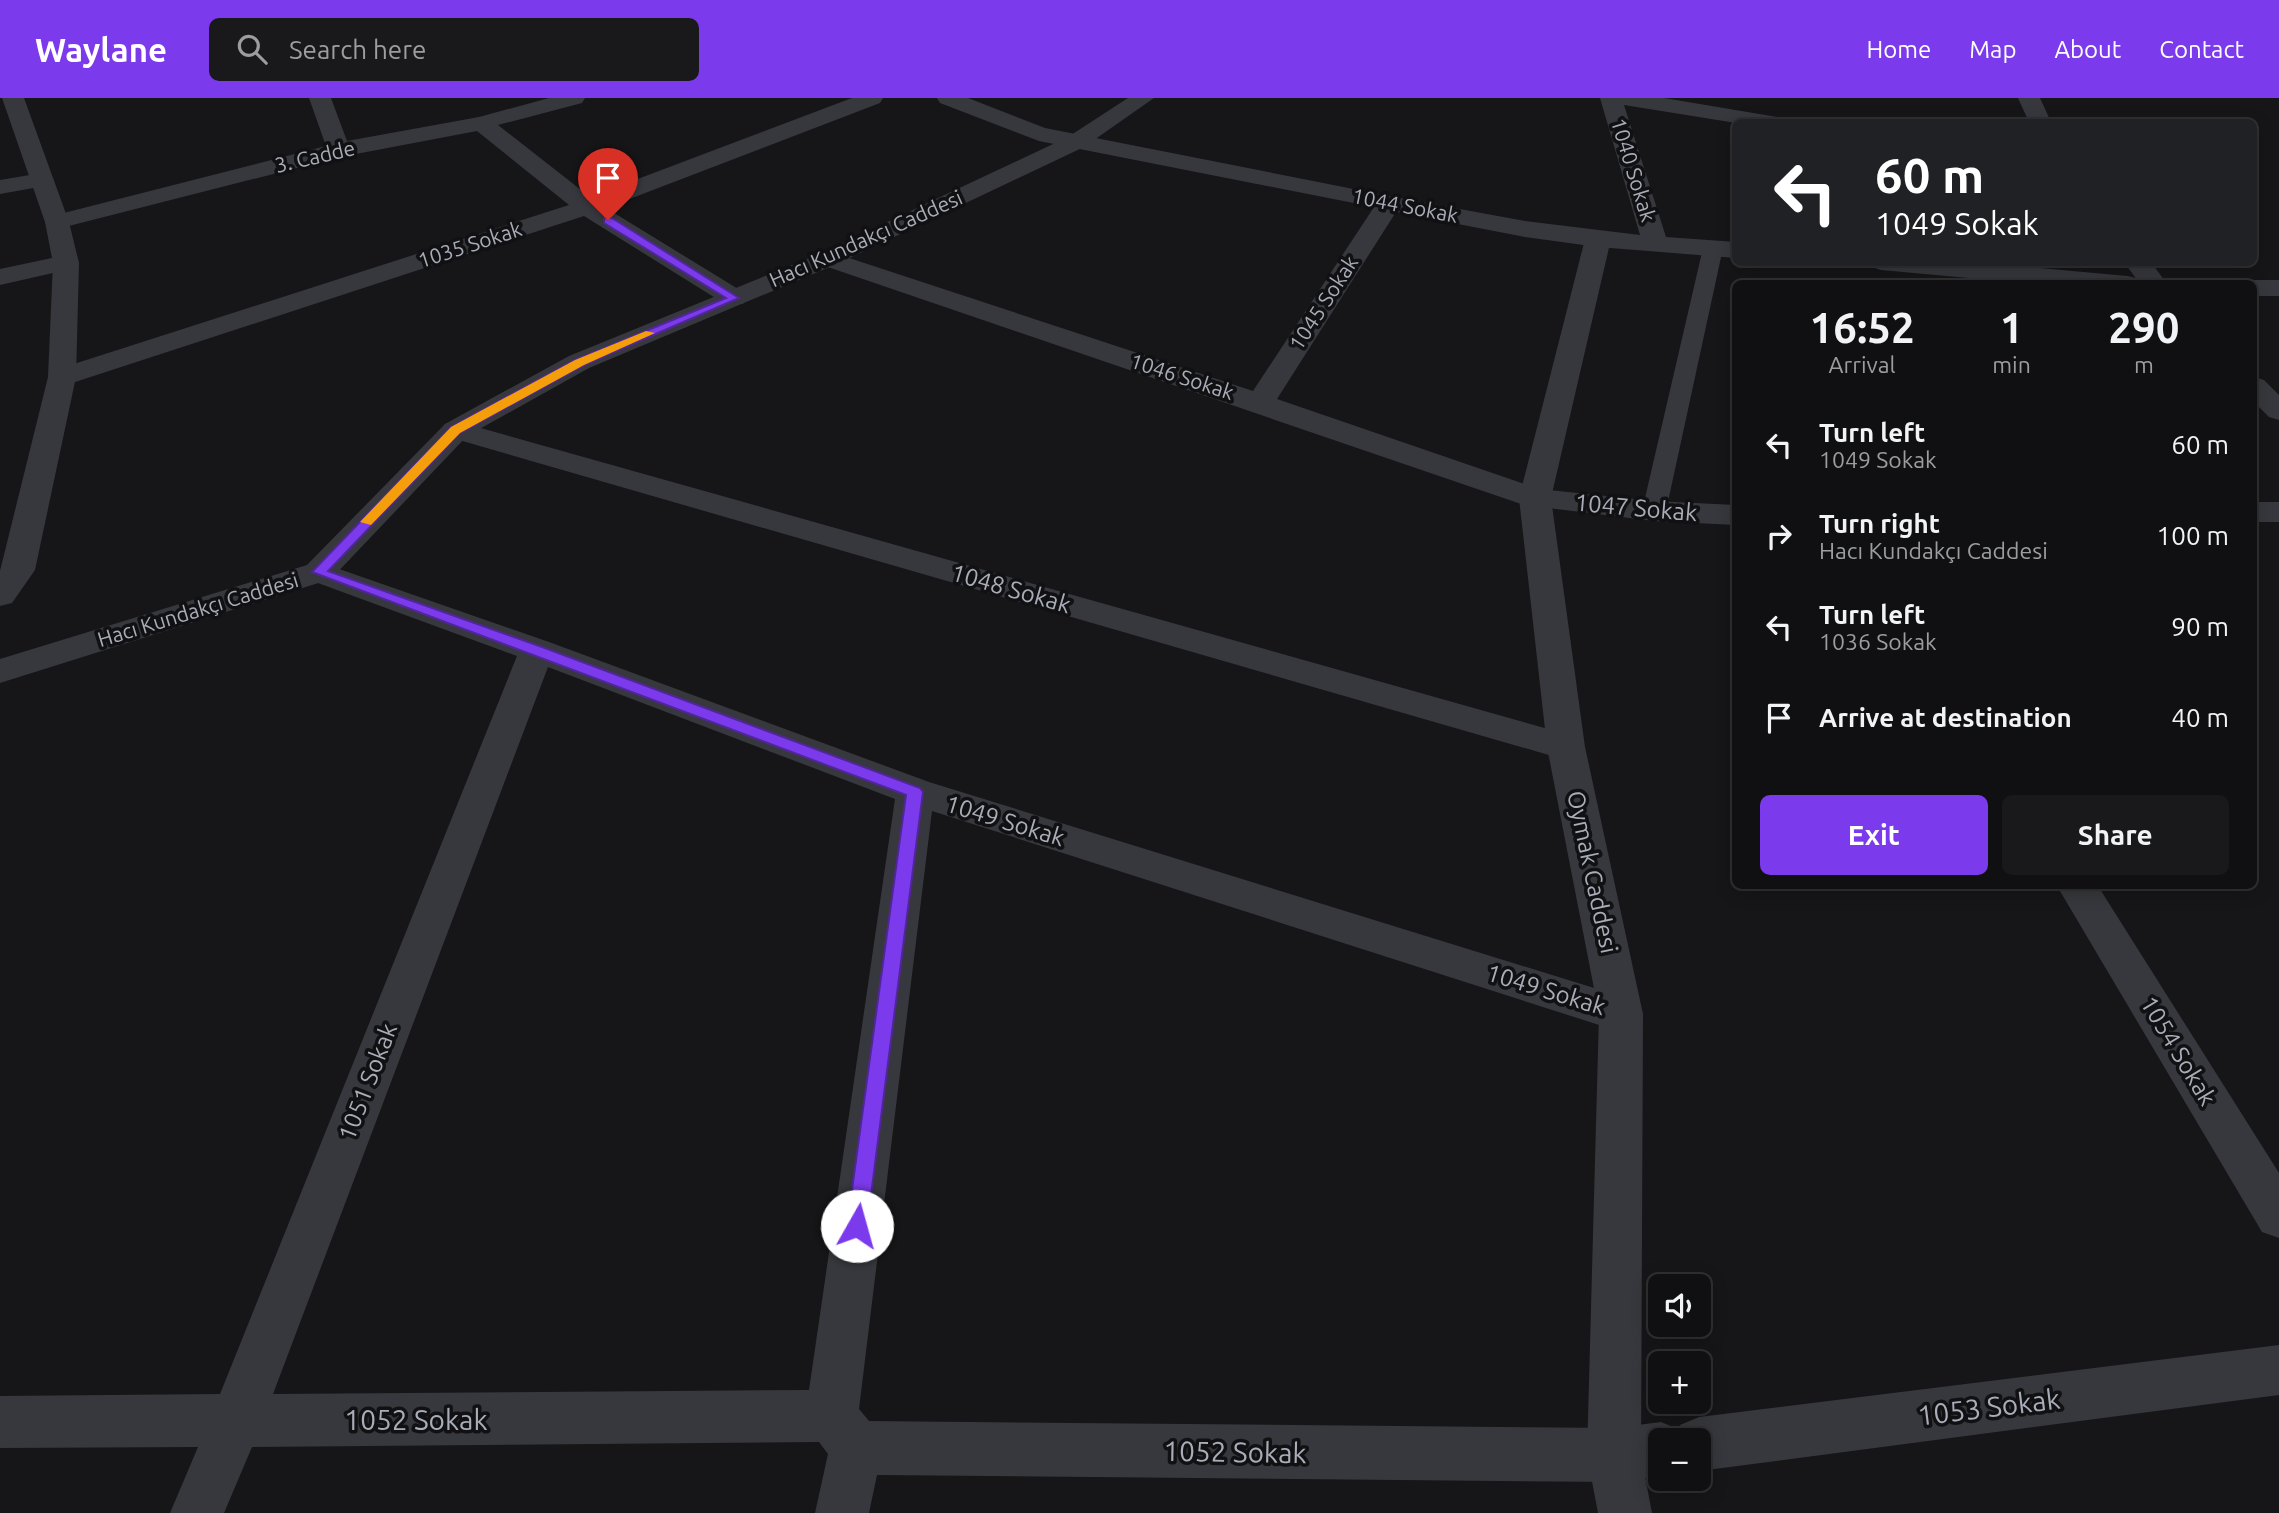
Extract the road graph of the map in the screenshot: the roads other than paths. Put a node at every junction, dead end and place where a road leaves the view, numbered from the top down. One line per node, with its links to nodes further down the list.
1 (13, 98): 15 (street)
2 (320, 98): 14 (street)
3 (872, 98): 18 (street, 1035 Sokak)
4 (948, 98): 13 (street, 1044 Sokak)
5 (1143, 98): 13 (street, Hacı Kundakçı Caddesi)
6 (1611, 98): 21 (street, 1040 Sokak)
7 (1624, 98): 10 (street)
8 (2029, 98): 11 (street)
9 (568, 99): 12 (street, 3. Cadde)
10 (1751, 119)
11 (2039, 119)
12 (481, 123): 14 (street, 3. Cadde); 18 (street)
13 (1076, 142): 17 (street, 1044 Sokak); 23 (street, Hacı Kundakçı Caddesi)
14 (339, 150): 19 (street, 3. Cadde)
15 (42, 180): 16 (street); 19 (street)
16 (0, 187)
17 (1389, 203): 20 (street, 1044 Sokak); 35 (street, 1045 Sokak)
18 (587, 207): 32 (street); 33 (street, 1035 Sokak)
19 (57, 222): 24 (street)
20 (1598, 239): 21 (street, 1044 Sokak); 38 (street, Oymak Caddesi)
21 (1655, 242): 22 (street, 1044 Sokak)
22 (1725, 249): 39 (lane)
23 (828, 259): 32 (street, Hacı Kundakçı Caddesi); 35 (street, 1046 Sokak)
24 (66, 263): 27 (street); 33 (street)
25 (1926, 266): 28 (street)
26 (2140, 266): 29 (street)
27 (0, 277)
28 (2082, 280)
29 (2151, 280)
30 (2257, 288): 31 (street)
31 (2279, 288)
32 (734, 298): 37 (street, Hacı Kundakçı Caddesi)
33 (62, 377): 44 (street)
34 (2257, 389): 36 (street)
35 (1260, 402): 38 (street, 1046 Sokak)
36 (2279, 411)
37 (456, 430): 43 (street, Hacı Kundakçı Caddesi); 47 (street, 1048 Sokak)
38 (1535, 499): 39 (street, 1047 Sokak); 47 (street, Oymak Caddesi)
39 (1654, 511): 42 (street, 1047 Sokak)
40 (2257, 512): 41 (street)
41 (2279, 512)
42 (1732, 515)
43 (319, 572): 45 (street, 1049 Sokak); 46 (street, Hacı Kundakçı Caddesi)
44 (0, 595)
45 (537, 650): 48 (street, 1049 Sokak); 53 (street, 1051 Sokak)
46 (0, 671)
47 (1566, 747): 50 (street, Oymak Caddesi)
48 (915, 792): 50 (street, 1049 Sokak); 55 (street)
49 (2079, 889): 51 (street, 1054 Sokak)
50 (1621, 1014): 57 (street, Oymak Caddesi)
51 (2279, 1216)
52 (2279, 1370): 56 (street, 1053 Sokak)
53 (236, 1421): 54 (street, 1052 Sokak); 55 (street, 1052 Sokak); 58 (street, 1051 Sokak)
54 (0, 1422)
55 (844, 1432): 57 (street, 1052 Sokak); 59 (street)
56 (1711, 1442)
57 (1638, 1452): 60 (street, Oymak Caddesi)
58 (197, 1513)
59 (842, 1513)
60 (1625, 1513)

